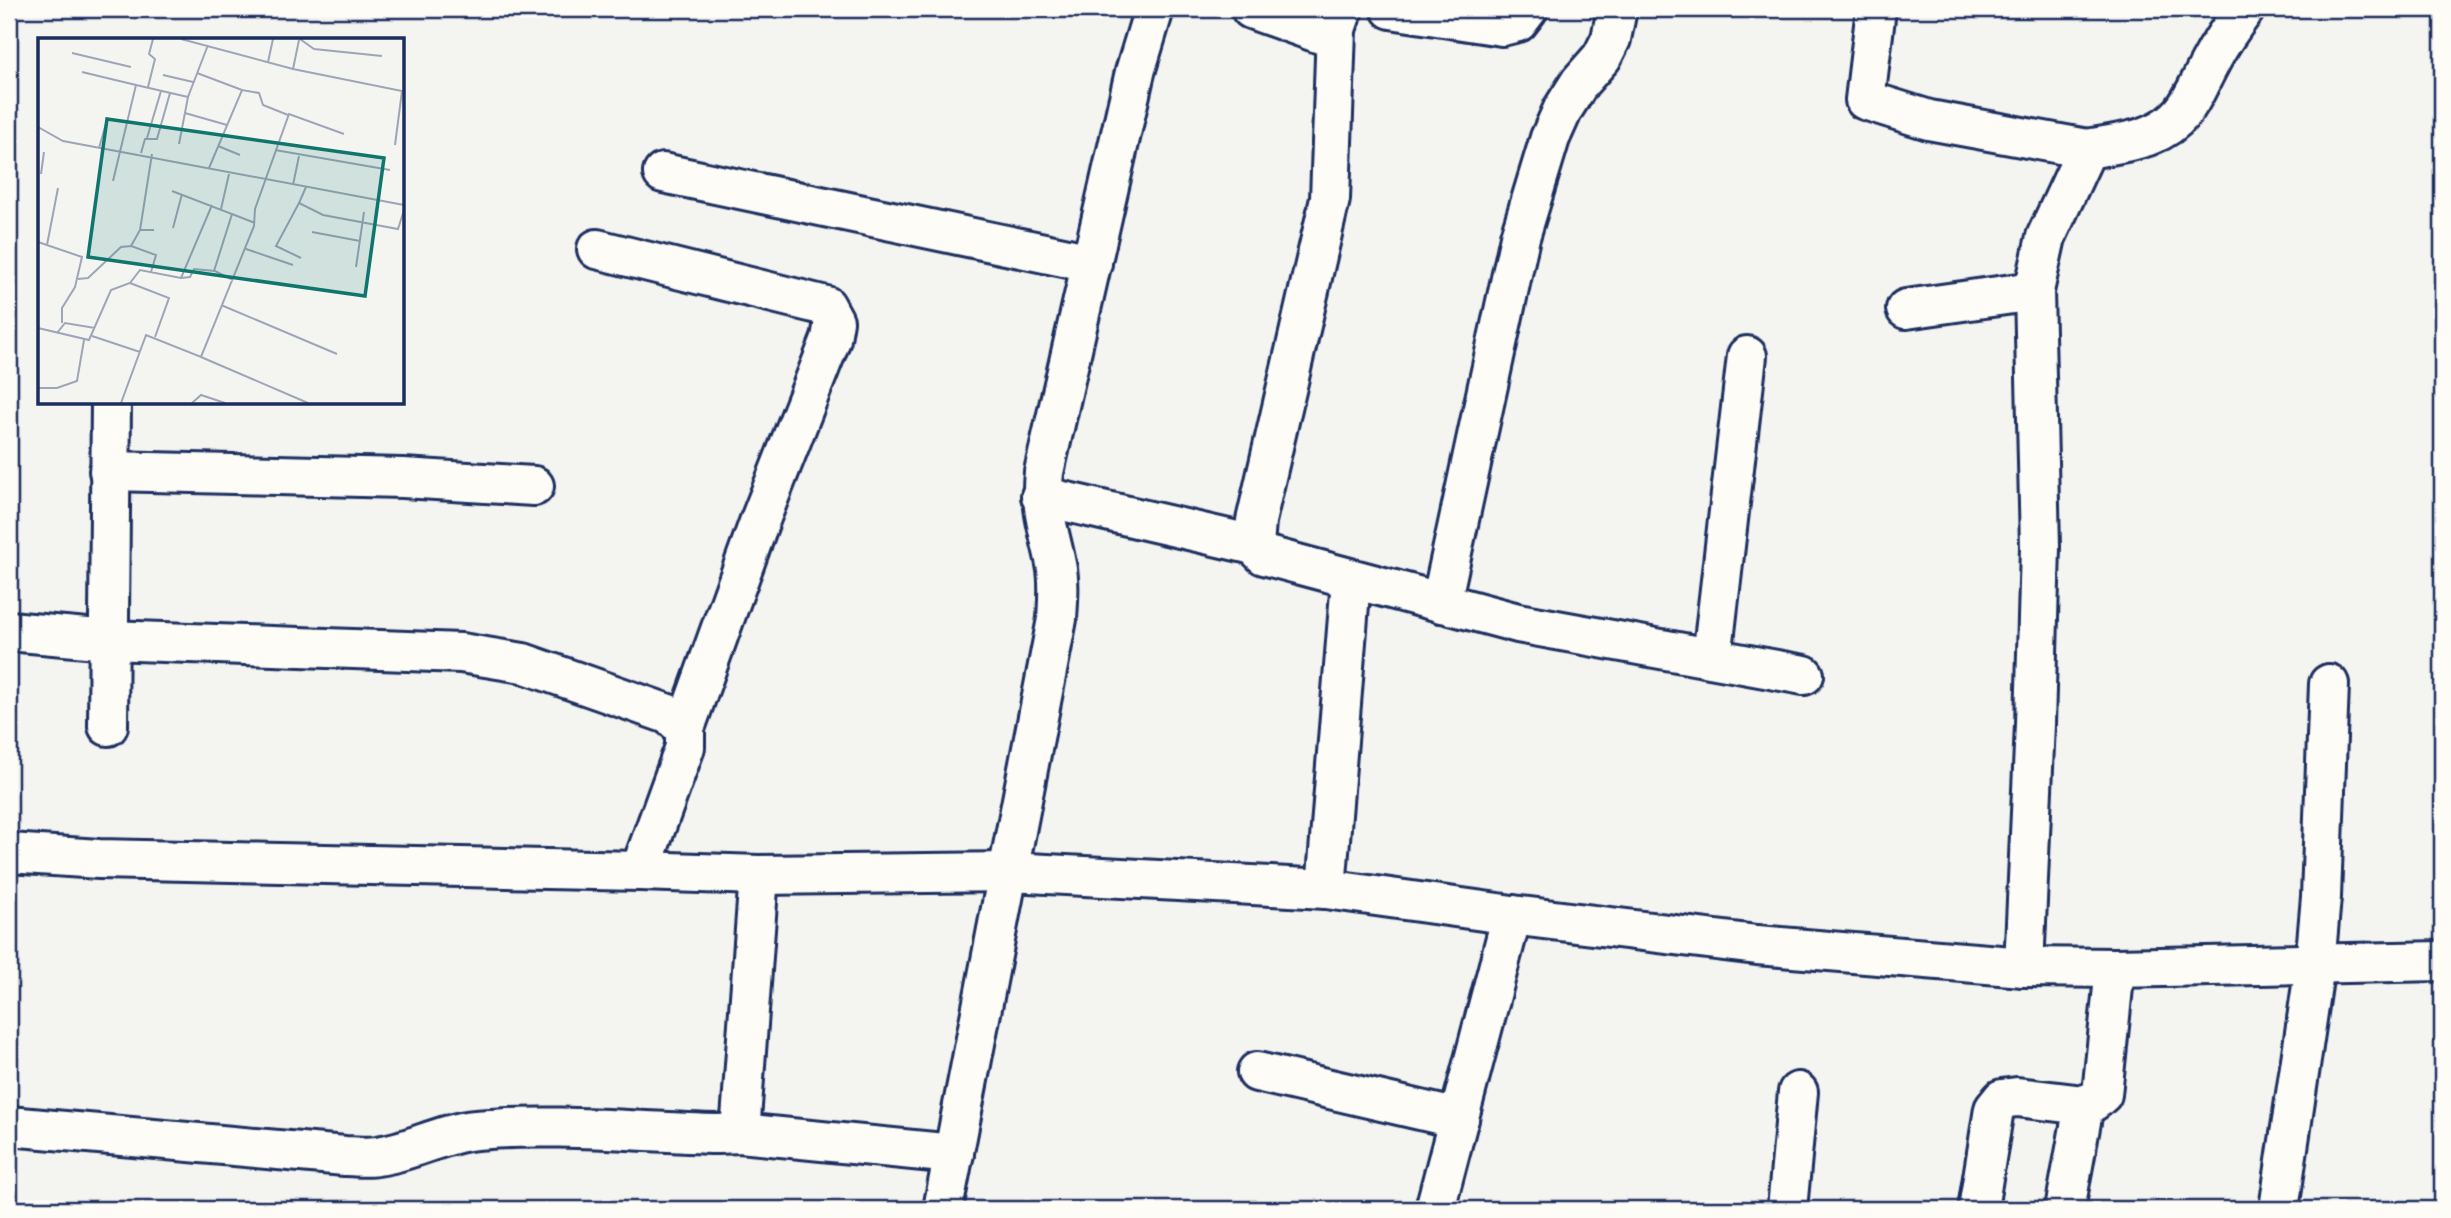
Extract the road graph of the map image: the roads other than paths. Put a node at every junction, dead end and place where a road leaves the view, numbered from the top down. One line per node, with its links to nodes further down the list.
1 (1154, 9): 12 (street)
2 (1251, 9): 8 (street)
3 (1391, 9): 4 (street)
4 (1528, 9)
5 (1617, 9): 22 (street)
6 (1876, 9): 9 (street)
7 (2245, 9): 9 (street)
8 (1340, 19): 20 (street)
9 (2087, 149): 13 (street)
10 (663, 173): 12 (street)
11 (597, 249): 29 (street)
12 (1092, 263): 19 (street)
13 (2034, 292): 14 (street); 38 (street)
14 (1906, 309)
15 (1747, 356): 25 (street)
16 (111, 404): 17 (street)
17 (109, 471): 18 (street); 24 (street)
18 (534, 486)
19 (1041, 496): 20 (street); 32 (street)
20 (1254, 545): 21 (street)
21 (1351, 580): 22 (street); 34 (street)
22 (1441, 603): 25 (street)
23 (9, 631): 24 (street)
24 (109, 639): 28 (street); 29 (street)
25 (1712, 658): 26 (street)
26 (1804, 675)
27 (2329, 684): 37 (street)
28 (108, 726)
29 (685, 728): 31 (street)
30 (9, 853): 31 (street)
31 (640, 871): 33 (street)
32 (1010, 872): 33 (street); 34 (street); 46 (street)
33 (759, 875): 45 (street)
34 (1326, 889): 35 (street)
35 (1512, 915): 38 (street); 43 (street)
36 (2442, 961): 37 (street)
37 (2315, 964): 39 (street); 52 (street)
38 (2024, 967): 39 (street)
39 (2115, 968): 42 (street)
40 (1257, 1072): 43 (street)
41 (1798, 1092): 49 (street)
42 (2084, 1105): 50 (street); 51 (street)
43 (1459, 1119): 48 (street)
44 (9, 1126): 45 (street)
45 (740, 1133): 46 (street)
46 (954, 1154): 47 (street)
47 (943, 1209)
48 (1435, 1209)
49 (1787, 1209)
50 (1978, 1209)
51 (2065, 1209)
52 (2278, 1209)

